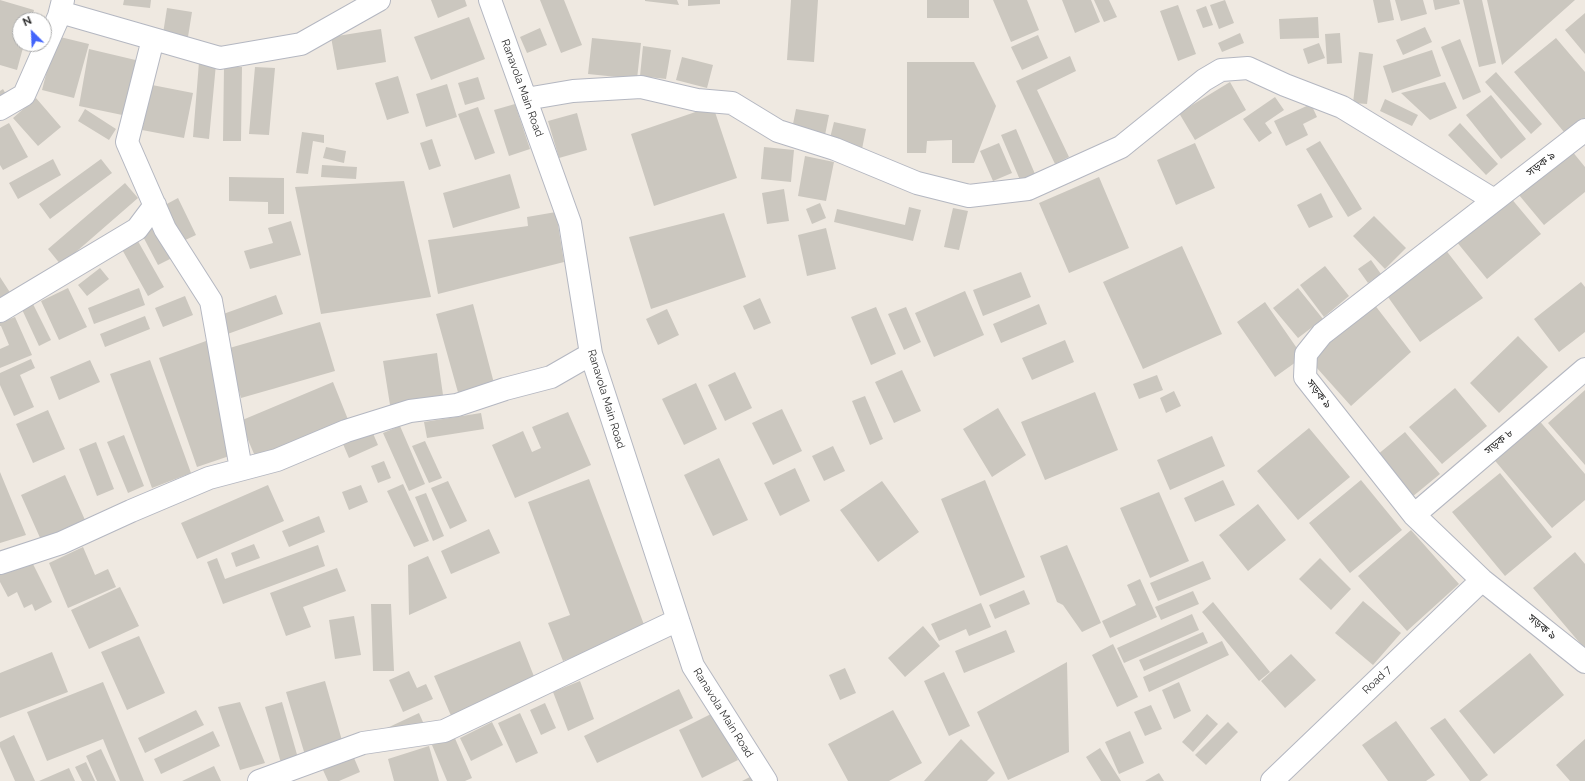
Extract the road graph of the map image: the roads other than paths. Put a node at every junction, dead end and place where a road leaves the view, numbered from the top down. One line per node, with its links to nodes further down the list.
1 (379, 0): 4 (street)
2 (490, 0): 5 (street, Ranavola Main Road)
3 (61, 6): 4 (street); 6 (street)
4 (153, 39): 9 (street)
5 (526, 99): 8 (street); 11 (street, Ranavola Main Road)
6 (0, 109)
7 (1585, 130): 8 (street, সড়ক ৯)
8 (1494, 200): 14 (street, সড়ক ৯)
9 (155, 205): 10 (street); 13 (street)
10 (0, 311)
11 (591, 354): 13 (street); 17 (street, Ranavola Main Road)
12 (1585, 369): 14 (street, সড়ক ৮)
13 (241, 470): 15 (street)
14 (1414, 515): 16 (street, সড়ক ৯)
15 (0, 563)
16 (1482, 580): 18 (street, সড়ক ৯); 19 (street, Road 7)
17 (678, 620): 20 (street); 21 (street, Ranavola Main Road)
18 (1585, 662)
19 (1279, 778)
20 (259, 781)
21 (766, 781)

